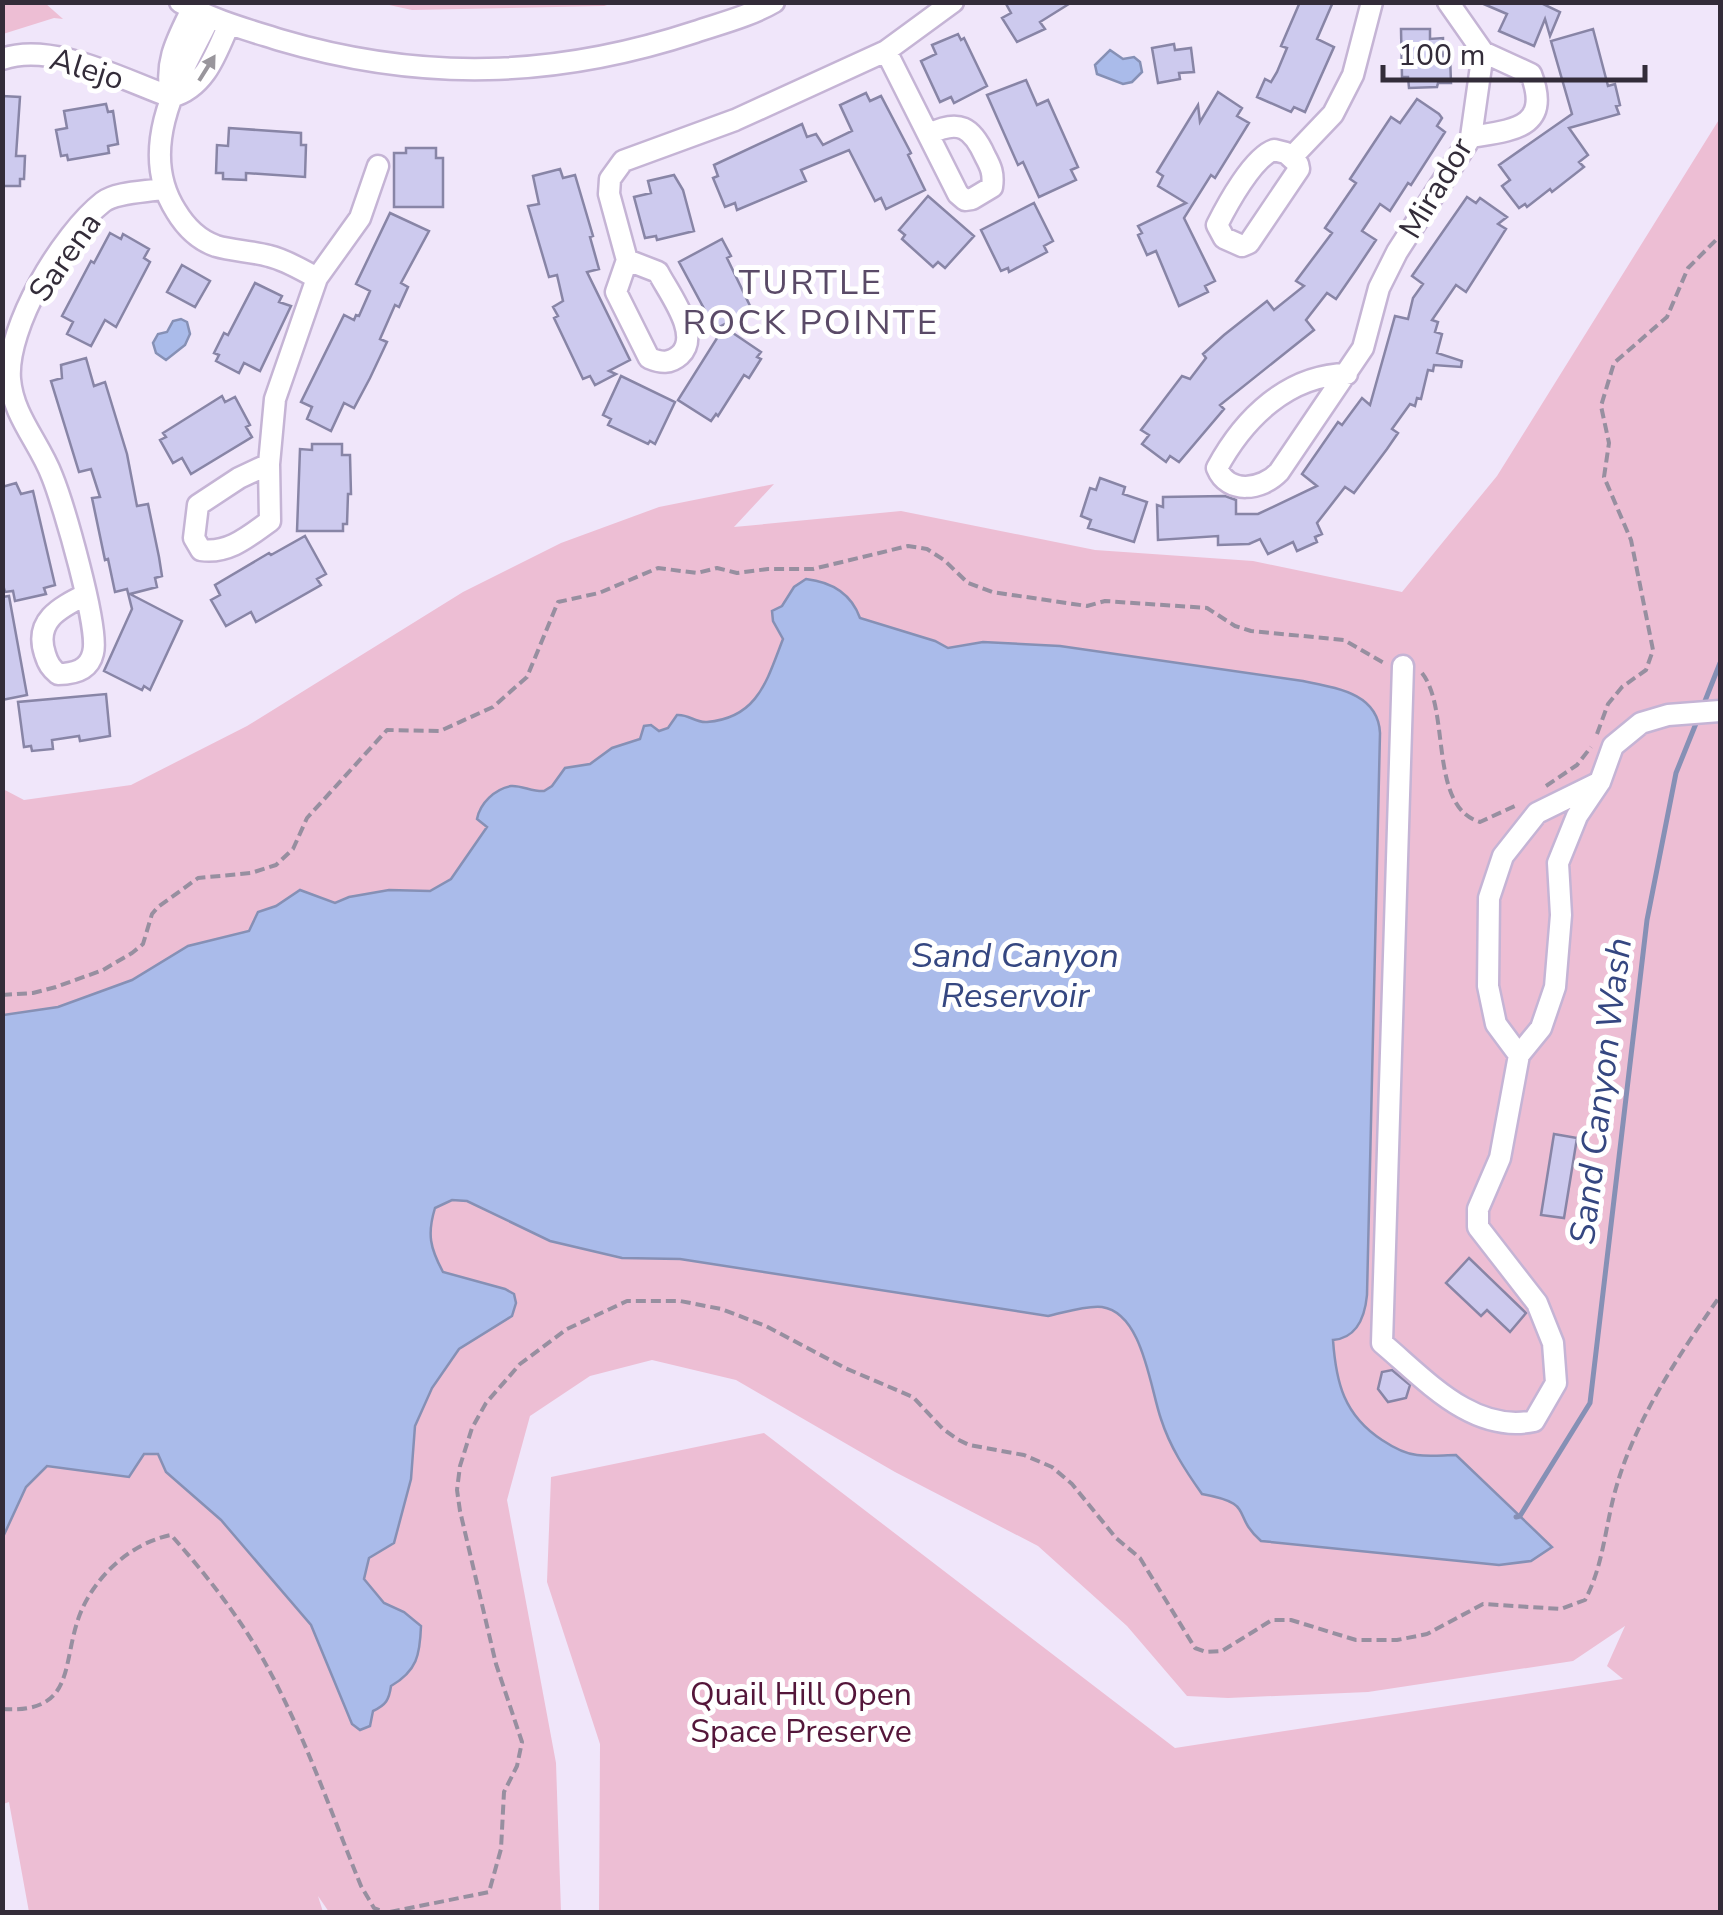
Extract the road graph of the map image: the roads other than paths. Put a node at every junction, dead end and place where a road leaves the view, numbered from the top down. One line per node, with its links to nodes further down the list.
1 (774, 2): 5 (street)
2 (952, 2): 6 (street)
3 (1372, 2): 12 (street)
4 (1448, 2): 7 (street)
5 (203, 14): 9 (street); 9 (street)
6 (886, 51): 10 (street); 15 (street)
7 (1482, 52): 11 (street, Mirador); 11 (street)
8 (2, 59): 9 (street, Alejo)
9 (171, 96): 14 (street)
10 (929, 134)
11 (1471, 137): 18 (street, Mirador)
12 (1292, 158): 12 (street)
13 (378, 166): 16 (street)
14 (162, 189): 16 (street); 17 (street, Sarena)
15 (627, 260): 15 (street)
16 (317, 278): 20 (street)
17 (8, 344): 19 (street, Sarena)
18 (1347, 374): 18 (street, Mirador)
19 (10, 412): 21 (street, Sarena)
20 (270, 464): 20 (street)
21 (85, 594)
22 (1404, 666): 25 (street)
23 (1715, 712): 24 (street)
24 (1600, 782): 25 (street); 25 (street)
25 (1518, 1055)

